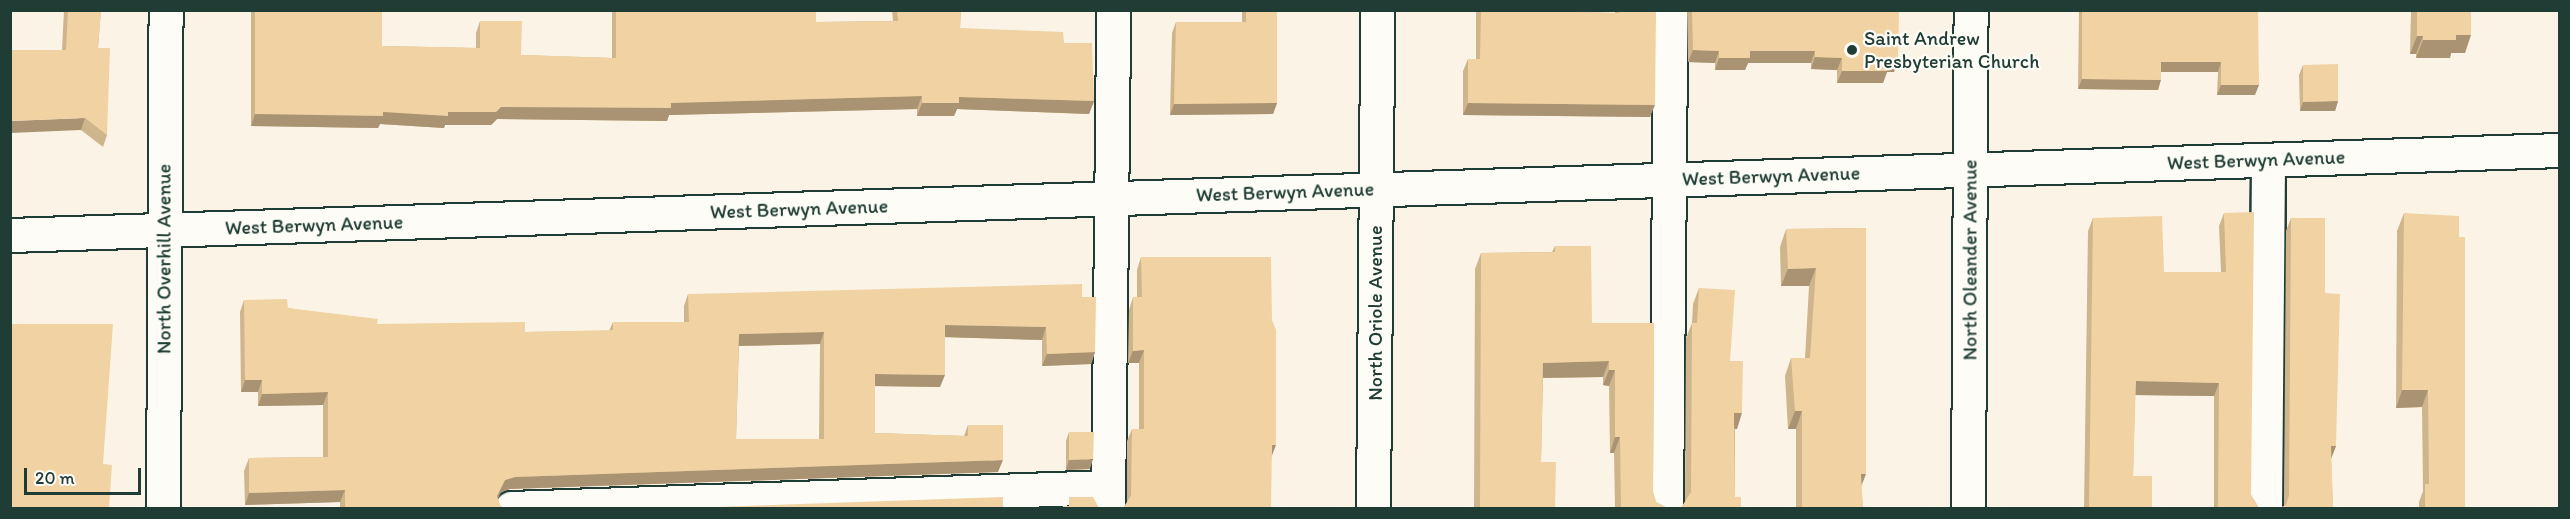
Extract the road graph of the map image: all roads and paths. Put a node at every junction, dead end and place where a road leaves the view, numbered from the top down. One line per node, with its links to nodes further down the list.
1 (166, 10): 12 (street, North Overhill Avenue)
2 (1113, 10): 11 (street)
3 (1377, 10): 10 (street, North Oriole Avenue)
4 (1670, 10): 9 (street)
5 (1971, 10): 8 (street, North Oleander Avenue)
6 (2559, 150): 7 (street, West Berwyn Avenue)
7 (2268, 160): 8 (street, West Berwyn Avenue); 20 (street)
8 (1970, 170): 9 (street, West Berwyn Avenue); 19 (street, North Oleander Avenue)
9 (1669, 179): 10 (street, West Berwyn Avenue); 18 (street)
10 (1376, 189): 11 (street, West Berwyn Avenue); 17 (street, North Oriole Avenue)
11 (1111, 198): 12 (street, West Berwyn Avenue); 14 (street)
12 (164, 230): 13 (street, West Berwyn Avenue); 15 (street, North Overhill Avenue)
13 (10, 235)
14 (1108, 498): 16 (street)
15 (163, 508)
16 (511, 508)
17 (1373, 508)
18 (1666, 508)
19 (1968, 508)
20 (2265, 508)

